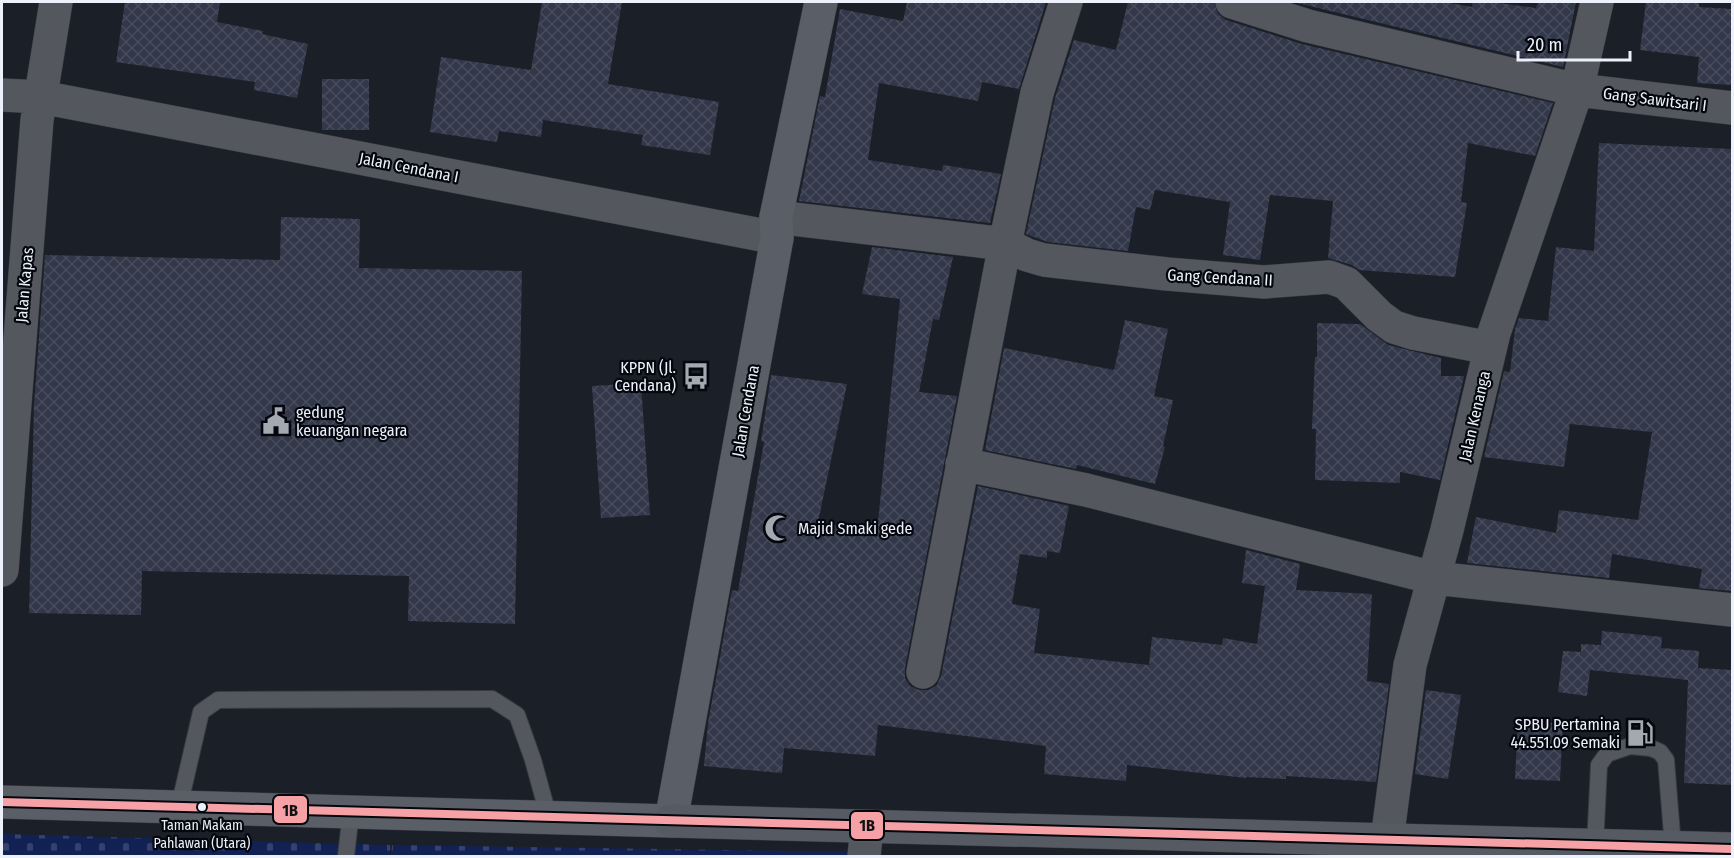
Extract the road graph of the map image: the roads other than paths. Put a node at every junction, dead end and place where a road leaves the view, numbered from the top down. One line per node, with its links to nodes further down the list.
1 (56, 2): 8 (street, Jalan Kapas)
2 (821, 2): 10 (main road, Jalan Cendana)
3 (1066, 2): 11 (street)
4 (1232, 2): 6 (street, Gang Sawitsari I)
5 (1597, 2): 6 (street, Jalan Kenanga)
6 (1577, 90): 9 (street, Gang Sawitsari I); 12 (street, Jalan Kenanga)
7 (2, 95): 8 (street, Jalan Cendana I)
8 (41, 97): 10 (street, Jalan Cendana I); 13 (street, Jalan Kapas)
9 (1732, 108)
10 (777, 228): 11 (street, Jalan Cendana I); 23 (main road, Jalan Cendana)
11 (1005, 244): 12 (street, Gang Cendana II); 14 (street)
12 (1490, 348): 16 (street, Jalan Kenanga)
13 (10, 359): 15 (street, Jalan Kapas)
14 (962, 464): 16 (street); 18 (street)
15 (2, 570)
16 (1434, 578): 17 (street); 24 (street, Jalan Kenanga)
17 (1732, 610)
18 (923, 672)
19 (2, 802): 20 (main road)
20 (179, 807): 21 (main road); 22 (lane)
21 (351, 812): 22 (main road); 29 (lane)
22 (549, 818): 23 (main road)
23 (671, 821): 25 (main road)
24 (1387, 840): 25 (main road); 26 (main road)
25 (865, 842)
26 (1595, 846): 27 (main road); 27 (lane)
27 (1672, 848): 28 (main road)
28 (1732, 849)
29 (346, 856)

